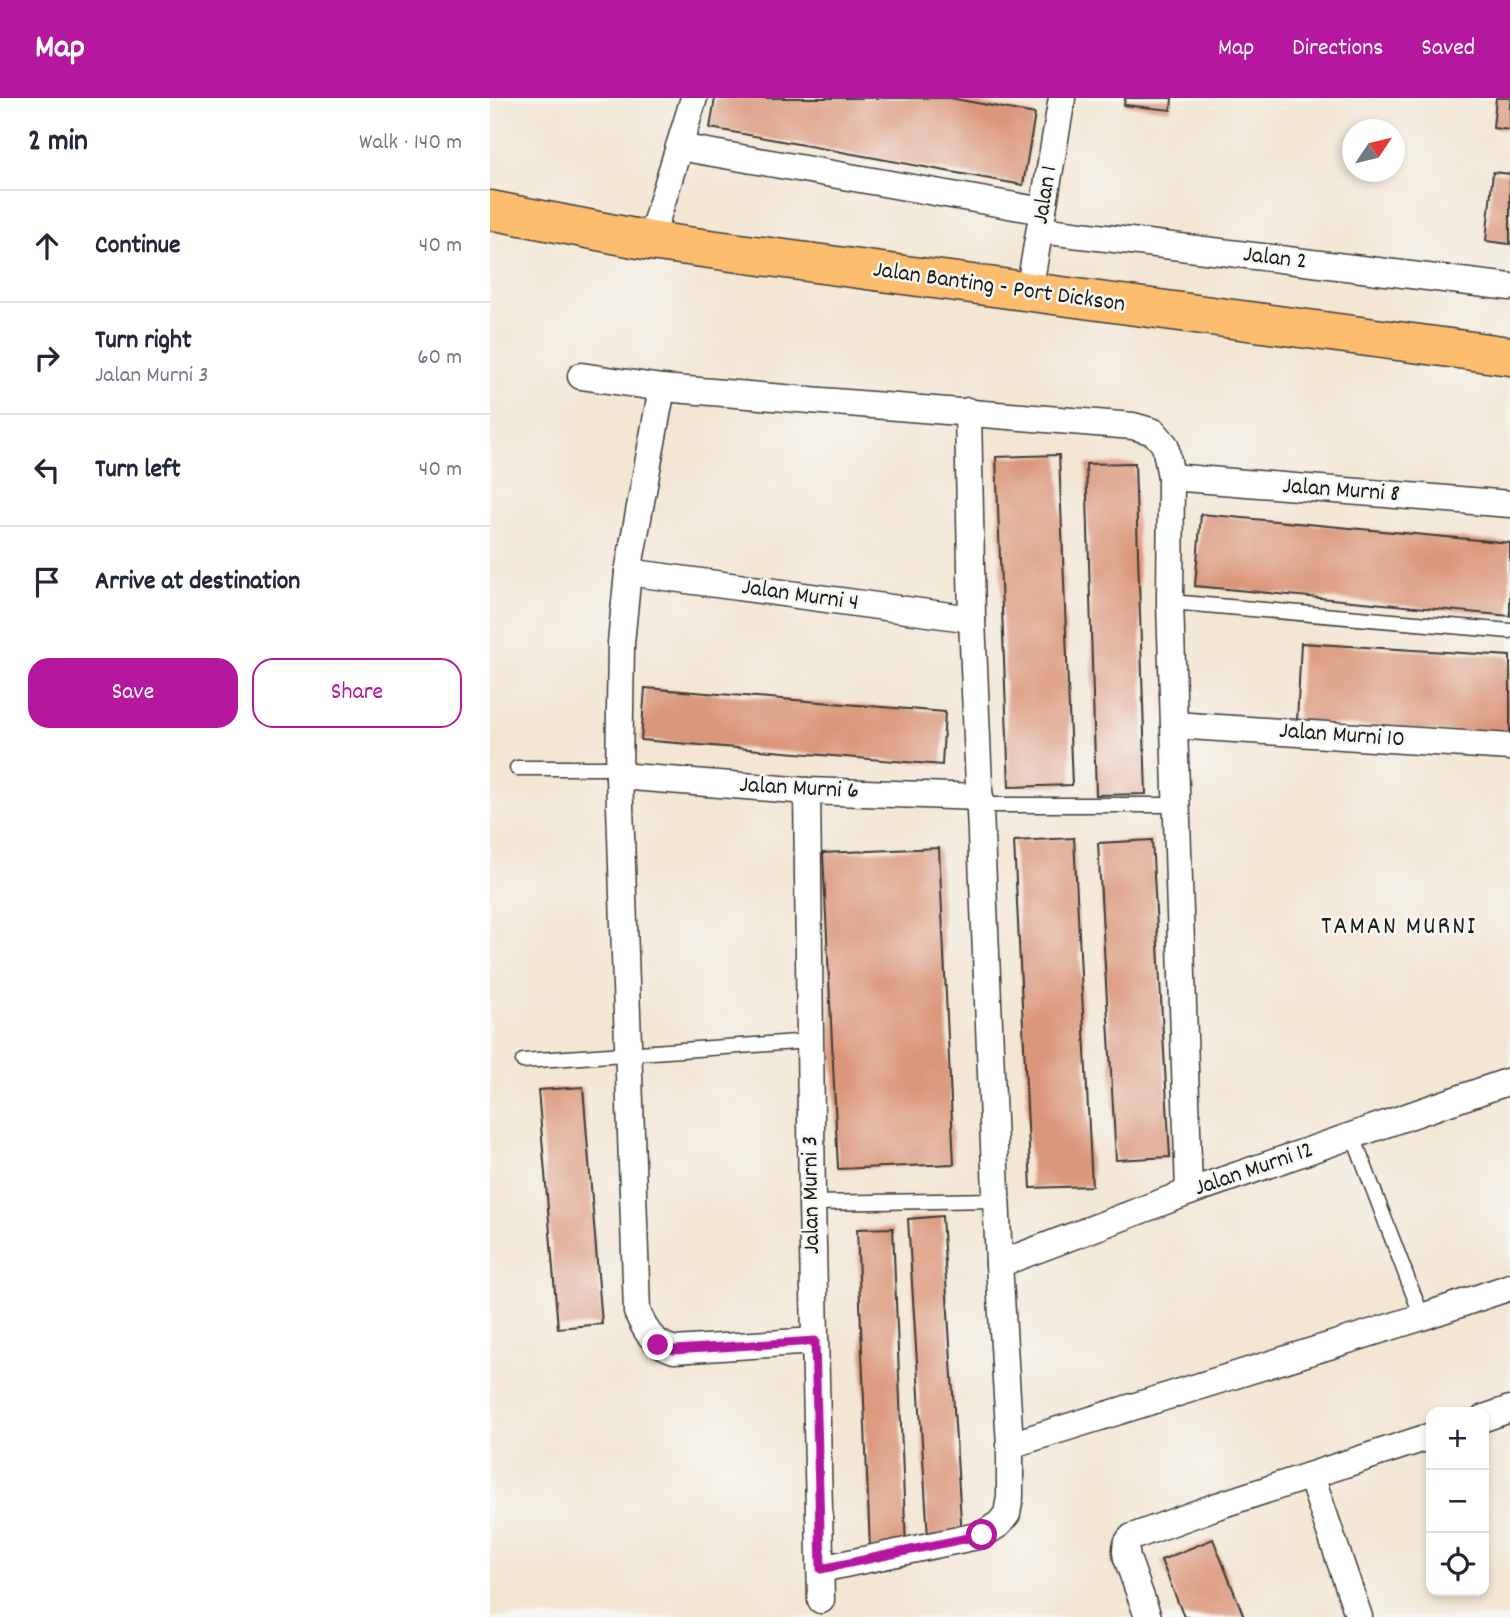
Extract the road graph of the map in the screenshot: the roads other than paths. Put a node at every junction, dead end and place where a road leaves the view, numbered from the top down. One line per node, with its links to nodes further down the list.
1 (694, 98): 3 (street)
2 (1062, 98): 5 (street, Jalan 1)
3 (679, 147): 5 (street, Jalan 2); 6 (street)
4 (493, 211): 6 (main road, Jalan Banting - Port Dickson)
5 (1042, 221): 7 (street, Jalan 2); 8 (street, Jalan 1)
6 (650, 241): 8 (main road, Jalan Banting - Port Dickson)
7 (1510, 287)
8 (1028, 292): 9 (main road, Jalan Banting - Port Dickson)
9 (1510, 356)
10 (581, 376): 11 (street)
11 (662, 388): 12 (street); 15 (street)
12 (968, 411): 13 (street); 17 (street)
13 (1171, 477): 14 (street, Jalan Murni 8); 16 (street)
14 (1510, 504)
15 (628, 572): 17 (street, Jalan Murni 4); 22 (street)
16 (1170, 602): 18 (lane); 19 (street)
17 (972, 619): 24 (street)
18 (1510, 631)
19 (1174, 724): 20 (street, Jalan Murni 10); 25 (street)
20 (1510, 747)
21 (517, 768): 22 (lane)
22 (619, 772): 23 (street, Jalan Murni 6); 27 (street)
23 (807, 791): 24 (street, Jalan Murni 6); 26 (street, Jalan Murni 3)
24 (980, 801): 25 (lane); 32 (street)
25 (1177, 805): 31 (street)
26 (810, 1041): 27 (lane); 33 (street, Jalan Murni 3)
27 (630, 1053): 28 (lane); 37 (street)
28 (523, 1060)
29 (1510, 1081): 30 (street, Jalan Murni 12)
30 (1353, 1136): 31 (street, Jalan Murni 12); 36 (lane)
31 (1189, 1192): 34 (street, Jalan Murni 12)
32 (997, 1200): 33 (lane); 34 (street)
33 (812, 1203): 37 (street, Jalan Murni 3)
34 (999, 1264): 39 (street)
35 (1510, 1287): 36 (street)
36 (1422, 1317): 39 (street)
37 (815, 1341): 41 (street, Jalan Murni 3)
38 (1426, 1438): 40 (street)
39 (1010, 1445): 41 (street)
40 (1311, 1476): 43 (street); 44 (street)
41 (821, 1569): 42 (street, Jalan Murni 3)
42 (821, 1600)
43 (1148, 1617)
44 (1359, 1617)

